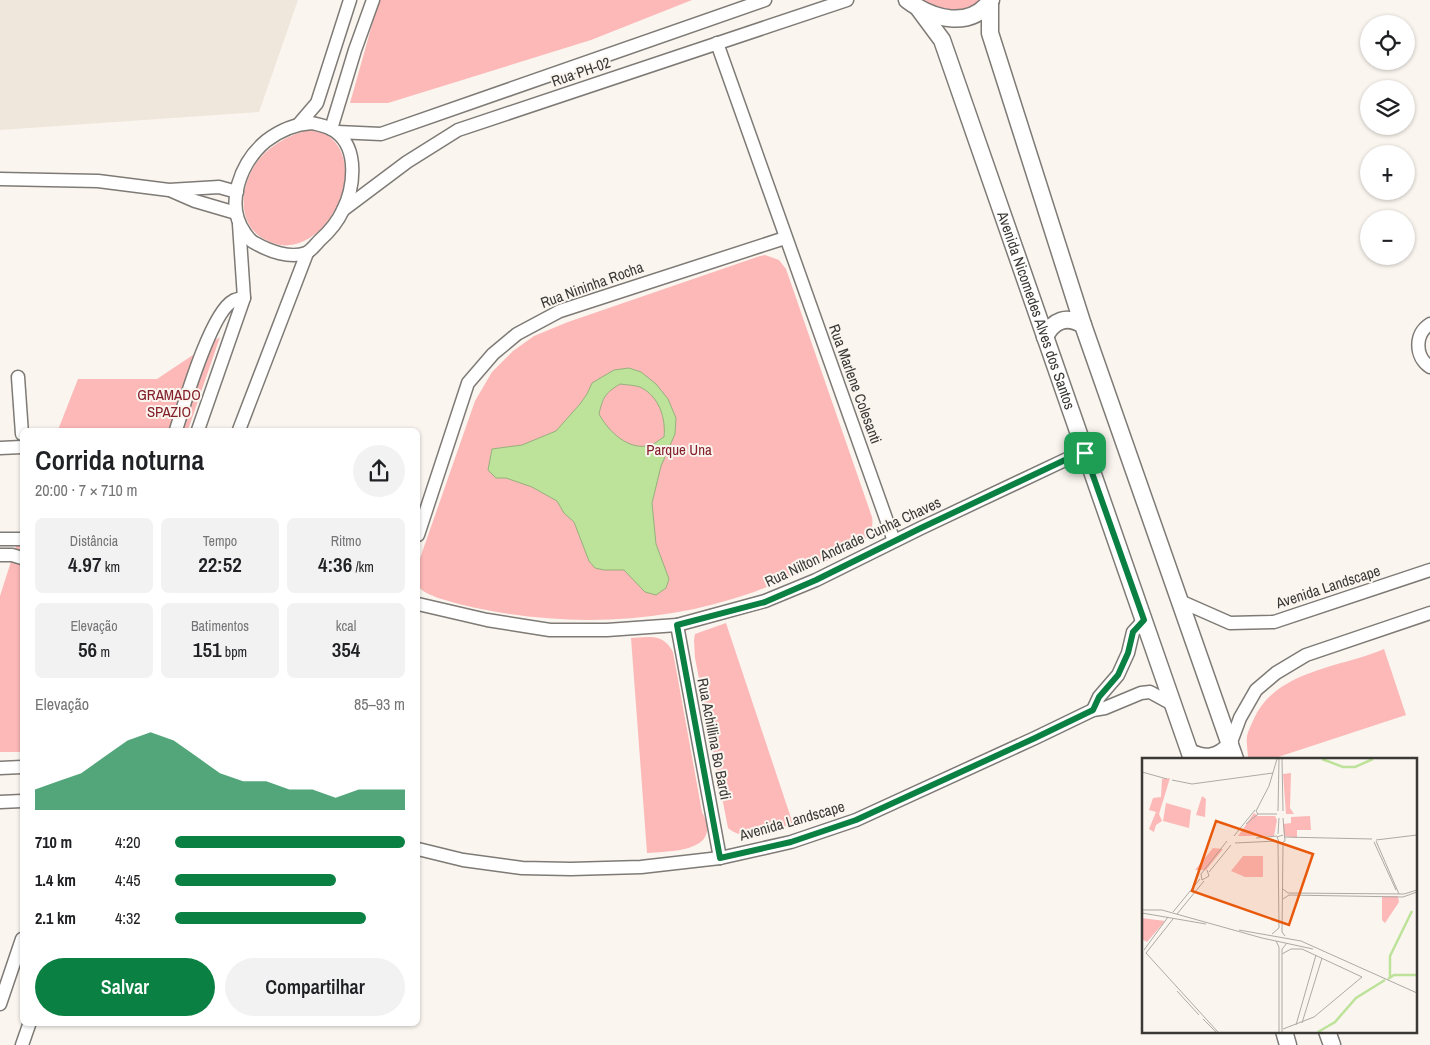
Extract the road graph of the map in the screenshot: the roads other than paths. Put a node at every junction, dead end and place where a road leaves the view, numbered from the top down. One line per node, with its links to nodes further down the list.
1 (350, 0): 8 (street)
2 (373, 0): 9 (street)
3 (765, 0): 9 (street, Rua PH-02)
4 (847, 0): 7 (street, Rua PH-02)
5 (990, 1): 6 (main road); 19 (main road)
6 (913, 5): 20 (main road, Avenida Nicomedes Alves dos Santos)
7 (718, 43): 13 (street, Rua PH-02); 15 (street, Rua Marlene Colesanti)
8 (299, 124): 9 (street); 12 (street)
9 (334, 130): 13 (street)
10 (0, 179): 11 (street)
11 (169, 190): 12 (street); 14 (street)
12 (237, 192): 14 (street)
13 (343, 210): 16 (street)
14 (237, 219): 16 (street); 17 (street)
15 (785, 238): 30 (street, Rua Nininha Rocha); 33 (street, Rua Marlene Colesanti)
16 (307, 252): 26 (street)
17 (244, 298): 24 (street); 25 (street)
18 (1430, 324): 21 (street)
19 (1083, 325): 20 (main road); 37 (main road)
20 (1045, 337): 29 (main road, Avenida Nicomedes Alves dos Santos)
21 (1430, 367)
22 (18, 378): 23 (street)
23 (22, 428)
24 (177, 428)
25 (199, 428)
26 (240, 428)
27 (20, 447): 28 (street)
28 (0, 448)
29 (1085, 453): 33 (street, Rua Nilton Andrade Cunha Chaves); 40 (main road, Avenida Nicomedes Alves dos Santos)
30 (420, 529)
31 (20, 539): 32 (street)
32 (0, 540)
33 (894, 542): 41 (street, Rua Nilton Andrade Cunha Chaves)
34 (0, 555): 35 (street)
35 (20, 557)
36 (1430, 570): 37 (street, Avenida Landscape)
37 (1180, 600): 44 (main road)
38 (420, 604): 41 (street, Rua Nilton Andrade Cunha Chaves)
39 (1430, 613): 44 (street)
40 (1144, 620): 42 (main road, Avenida Nicomedes Alves dos Santos); 43 (street)
41 (677, 625): 51 (street, Rua Achillina Bo Bardi)
42 (1172, 704): 43 (street, Avenida Landscape); 45 (main road, Avenida Nicomedes Alves dos Santos)
43 (1093, 710): 51 (street, Avenida Landscape)
44 (1232, 752): 45 (main road)
45 (1191, 755)
46 (20, 767): 47 (street)
47 (0, 768)
48 (20, 801): 49 (street)
49 (0, 802)
50 (420, 850): 51 (street, Avenida Landscape)
51 (720, 858)
52 (20, 945): 53 (street)
53 (0, 1004)
54 (29, 1026): 57 (street)
55 (1284, 1032): 58 (main road)
56 (1327, 1032): 59 (main road)
57 (22, 1045)
58 (1288, 1045)
59 (1332, 1045)

